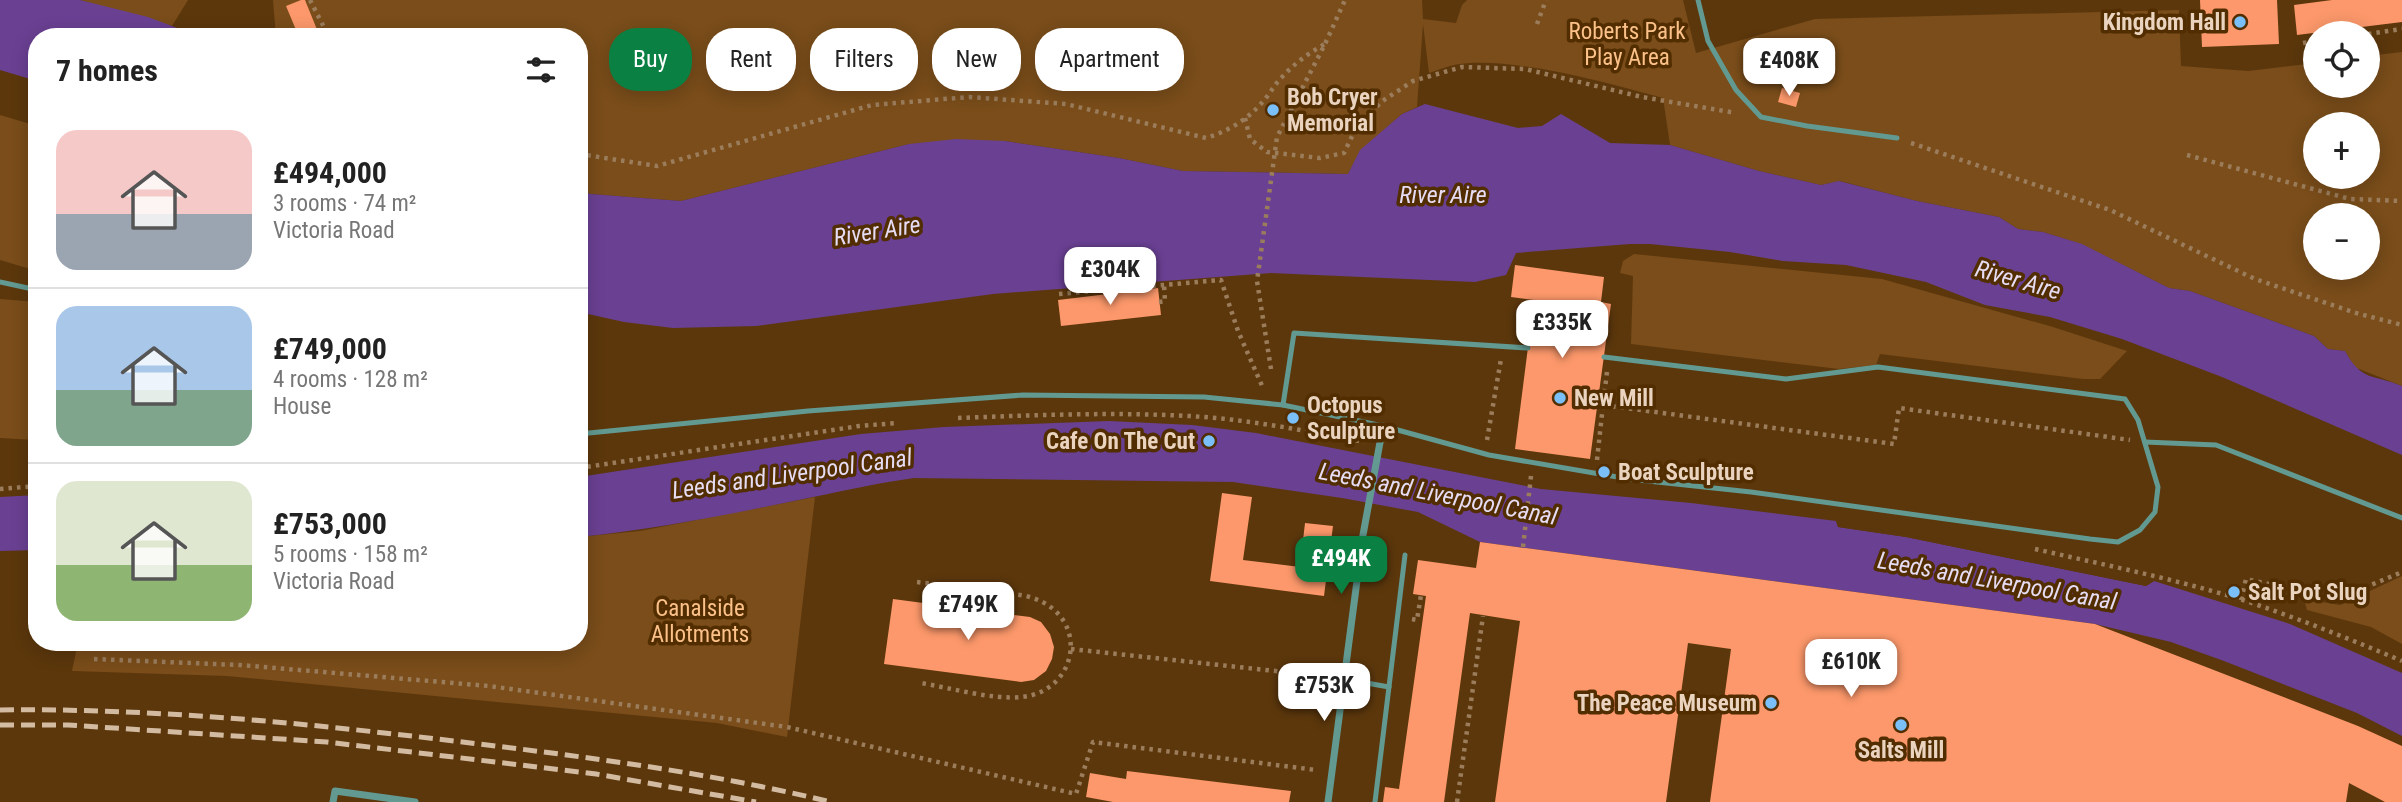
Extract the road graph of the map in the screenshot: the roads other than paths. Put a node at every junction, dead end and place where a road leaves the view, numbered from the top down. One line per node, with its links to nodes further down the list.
1 (1698, 0): 2 (lane)
2 (1897, 138)
3 (0, 282): 4 (lane)
4 (28, 288)
5 (1528, 348): 7 (lane)
6 (1606, 357): 10 (lane)
7 (1283, 405): 8 (lane); 9 (lane)
8 (1383, 426): 10 (lane); 13 (street)
9 (588, 432)
10 (2145, 442): 11 (lane)
11 (2402, 518)
12 (1405, 555): 14 (lane)
13 (1344, 679): 14 (lane); 17 (street)
14 (1389, 687): 18 (lane)
15 (333, 802): 16 (street)
16 (415, 802)
17 (1328, 802)
18 (1375, 802)

